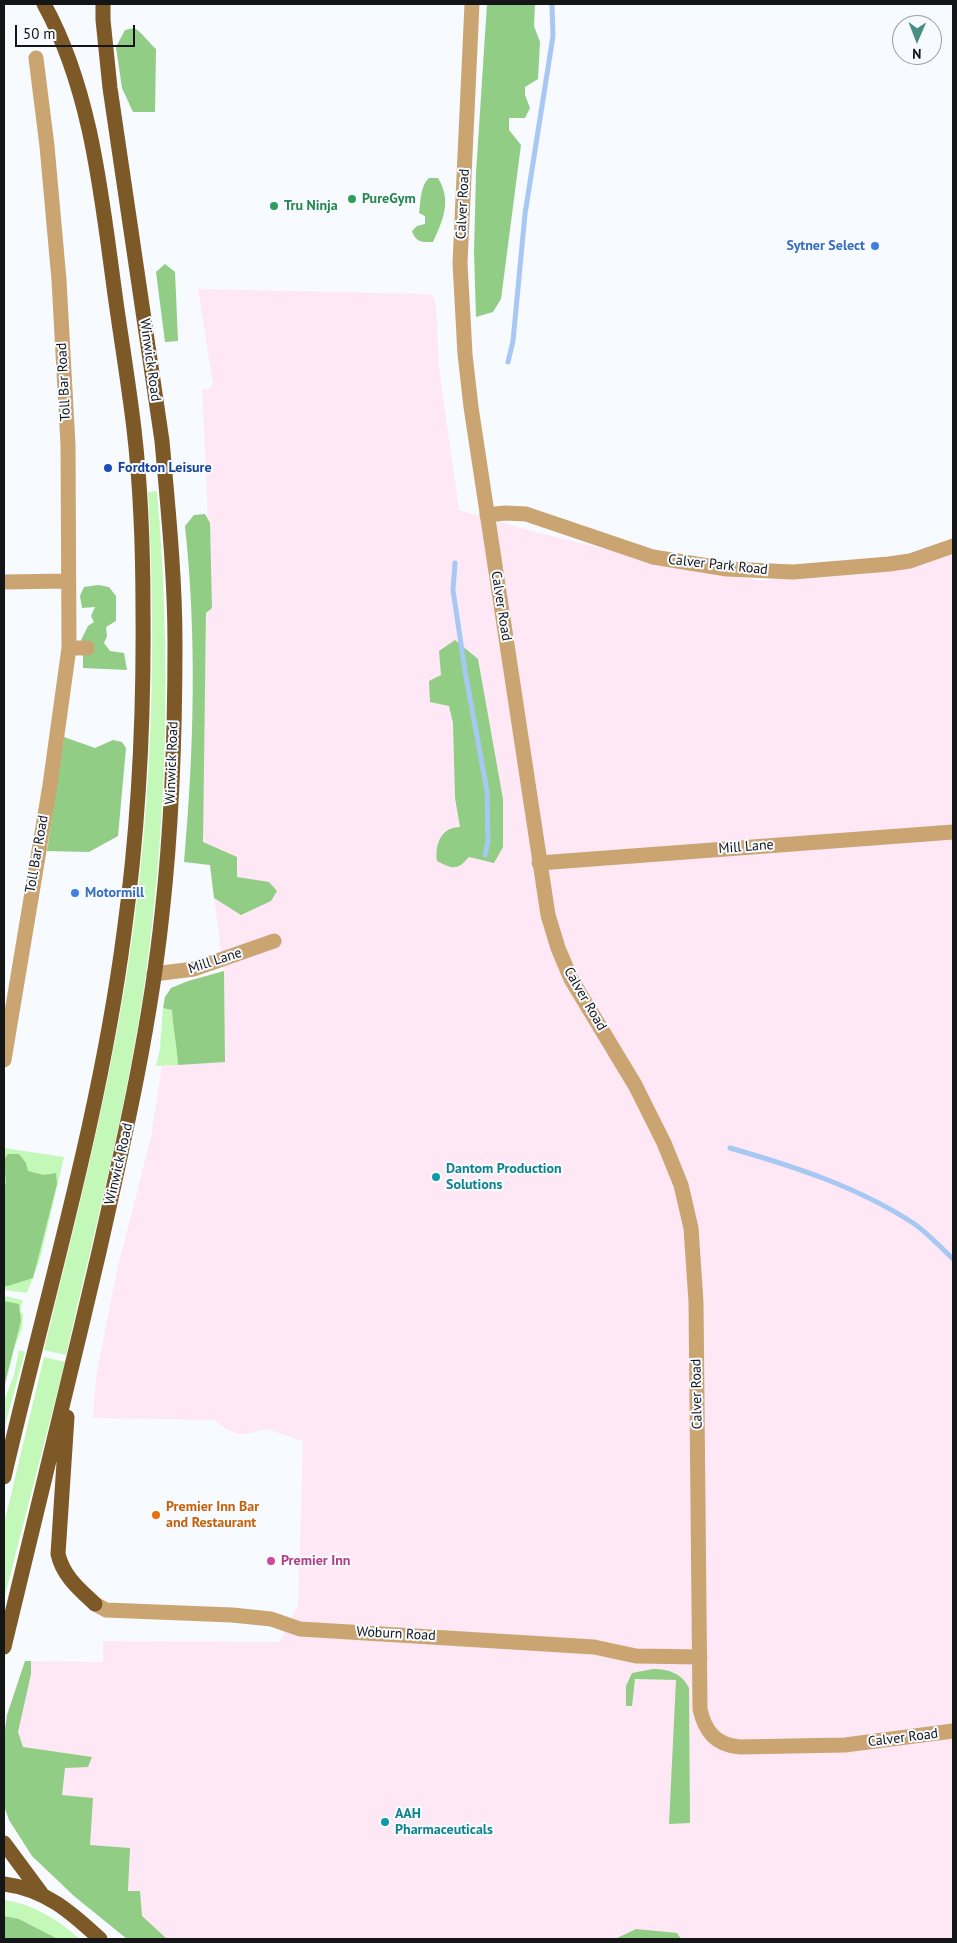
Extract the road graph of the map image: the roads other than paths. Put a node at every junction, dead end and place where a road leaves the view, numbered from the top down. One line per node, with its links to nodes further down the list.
1 (44, 4): 18 (highway, Winwick Road)
2 (103, 4): 14 (highway, Winwick Road)
3 (472, 4): 5 (street, Calver Road)
4 (36, 58): 7 (street, Toll Bar Road)
5 (487, 515): 6 (street, Calver Park Road); 12 (street, Calver Road)
6 (953, 546)
7 (68, 581): 8 (street); 9 (street, Toll Bar Road)
8 (4, 582)
9 (68, 648): 10 (street); 15 (street, Toll Bar Road)
10 (87, 648)
11 (953, 832): 12 (street, Mill Lane)
12 (540, 863): 21 (street, Calver Road)
13 (274, 941): 14 (street, Mill Lane)
14 (154, 974): 17 (highway, Winwick Road)
15 (8, 1003): 16 (street, Toll Bar Road)
16 (4, 1060)
17 (69, 1378): 19 (highway); 20 (highway, Winwick Road)
18 (4, 1476)
19 (95, 1604): 21 (street, Woburn Road)
20 (4, 1647)
21 (700, 1657): 22 (street, Calver Road)
22 (953, 1731)
23 (4, 1843): 25 (highway)
24 (4, 1884): 25 (highway)
25 (41, 1893): 26 (highway)
26 (100, 1939)

